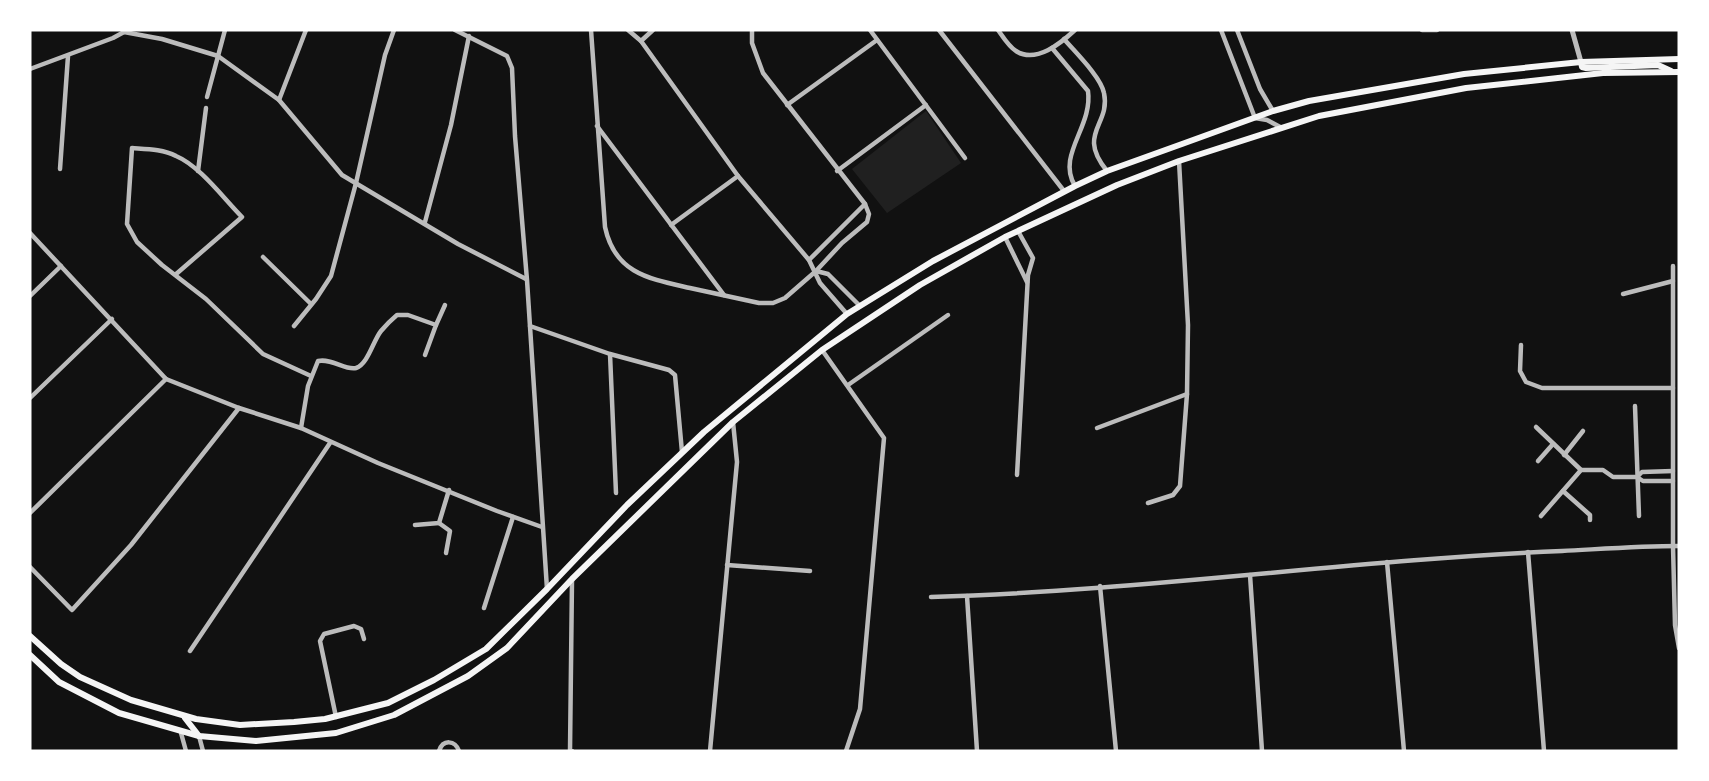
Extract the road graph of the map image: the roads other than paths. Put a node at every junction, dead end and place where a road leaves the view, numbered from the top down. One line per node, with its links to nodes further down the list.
1 (225, 30): 25 (street)
2 (306, 30): 31 (street)
3 (394, 30): 46 (street)
4 (455, 30): 19 (street)
5 (592, 30): 37 (street)
6 (628, 30): 22 (street)
7 (653, 30): 22 (street)
8 (752, 30): 33 (street)
9 (870, 30): 21 (street)
10 (939, 30): 48 (street)
11 (998, 30): 23 (street)
12 (1075, 30): 20 (street)
13 (1221, 30): 36 (street)
14 (1422, 30): 15 (street)
15 (1437, 30)
16 (1572, 30): 27 (street)
17 (124, 31): 24 (street); 25 (street)
18 (1236, 31): 35 (street)
19 (469, 36): 51 (street); 62 (street)
20 (1064, 39): 23 (street); 43 (street)
21 (877, 40): 32 (street); 33 (street)
22 (641, 41): 45 (street)
23 (1052, 48): 47 (street)
24 (68, 56): 28 (street); 41 (street)
25 (218, 56): 30 (street); 31 (street)
26 (1679, 59): 27 (main road)
27 (1581, 62): 29 (main road); 35 (main road)
28 (30, 69)
29 (1676, 72): 38 (main road)
30 (207, 97)
31 (279, 100): 46 (street)
32 (926, 104): 39 (street); 42 (street)
33 (787, 105): 42 (street)
34 (206, 108): 44 (street)
35 (1273, 111): 36 (main road)
36 (1255, 118): 38 (street); 43 (main road)
37 (596, 125): 52 (street); 66 (street)
38 (1282, 128): 40 (main road)
39 (965, 158)
40 (1179, 162): 53 (main road); 85 (street)
41 (60, 169)
42 (837, 171): 49 (street)
43 (1107, 171): 47 (main road)
44 (198, 172): 61 (street); 61 (street)
45 (737, 176): 52 (street); 57 (street)
46 (356, 184): 51 (street); 68 (street)
47 (1075, 186): 48 (main road)
48 (1064, 191): 50 (main road)
49 (865, 204): 57 (street); 60 (street)
50 (1016, 218): 55 (main road); 70 (main road)
51 (425, 222): 62 (street)
52 (671, 225): 66 (street)
53 (1018, 231): 55 (main road); 64 (street)
54 (30, 233): 58 (street)
55 (1005, 237): 64 (street); 78 (main road)
56 (263, 257): 68 (street)
57 (809, 260): 60 (street)
58 (61, 266): 67 (street); 73 (street)
59 (1673, 266): 63 (street)
60 (816, 271): 66 (street); 70 (street); 71 (street)
61 (176, 275): 81 (street)
62 (527, 280): 76 (street)
63 (1673, 281): 65 (street); 84 (street)
64 (1027, 283): 101 (street)
65 (1623, 294)
66 (724, 295)
67 (30, 296)
68 (311, 304): 75 (street)
69 (444, 305): 74 (street)
70 (859, 305): 71 (main road)
71 (847, 314): 96 (main road)
72 (948, 315): 83 (street)
73 (112, 319): 82 (street); 86 (street)
74 (436, 325): 80 (street); 81 (street)
75 (294, 326)
76 (530, 326): 79 (street); 115 (street)
77 (1521, 345): 84 (street)
78 (822, 350): 83 (street); 89 (main road)
79 (610, 354): 96 (street); 106 (street)
80 (425, 355)
81 (311, 376): 92 (street)
82 (166, 379): 88 (street); 108 (street)
83 (848, 386): 145 (street)
84 (1673, 388): 100 (street)
85 (1187, 394): 91 (street); 107 (street)
86 (30, 398)
87 (1635, 406): 102 (street)
88 (239, 408): 92 (street); 121 (street)
89 (733, 422): 120 (street); 124 (main road)
90 (1536, 427): 95 (street)
91 (1097, 428)
92 (302, 429): 94 (street)
93 (1583, 431): 97 (street)
94 (330, 443): 104 (street); 133 (street)
95 (1553, 444): 97 (street); 98 (street)
96 (682, 452): 126 (main road)
97 (1564, 455): 99 (street)
98 (1538, 461)
99 (1581, 470): 102 (street); 105 (street)
100 (1673, 471): 102 (street); 103 (street)
101 (1017, 475)
102 (1637, 477): 103 (street); 110 (street)
103 (1673, 481): 116 (street)
104 (449, 491): 111 (street); 113 (street)
105 (1563, 491): 109 (street); 112 (street)
106 (616, 493)
107 (1148, 503)
108 (30, 513)
109 (1541, 516)
110 (1639, 516)
111 (513, 517): 115 (street); 129 (street)
112 (1590, 520)
113 (439, 523): 114 (street); 118 (street)
114 (415, 525)
115 (542, 527): 126 (street)
116 (1676, 546): 117 (street); 132 (street)
117 (1528, 552): 119 (street); 150 (street)
118 (446, 553)
119 (1387, 562): 123 (street); 149 (street)
120 (727, 565): 122 (street); 144 (street)
121 (30, 567)
122 (810, 571)
123 (1250, 575): 125 (street); 148 (street)
124 (572, 579): 138 (main road); 143 (street)
125 (1100, 586): 127 (street); 147 (street)
126 (547, 589): 135 (main road)
127 (967, 596): 128 (street); 146 (street)
128 (930, 597)
129 (484, 608)
130 (30, 636): 136 (main road)
131 (364, 639): 135 (street)
132 (1679, 648)
133 (190, 651)
134 (30, 655): 137 (main road)
135 (336, 717): 136 (main road)
136 (189, 718): 137 (main road); 138 (main road)
137 (181, 733): 138 (main road); 139 (street)
138 (199, 736): 140 (street)
139 (187, 751)
140 (203, 751)
141 (439, 751): 142 (street)
142 (459, 751)
143 (572, 751)
144 (710, 751)
145 (846, 751)
146 (977, 751)
147 (1116, 751)
148 (1262, 751)
149 (1404, 751)
150 (1544, 751)

